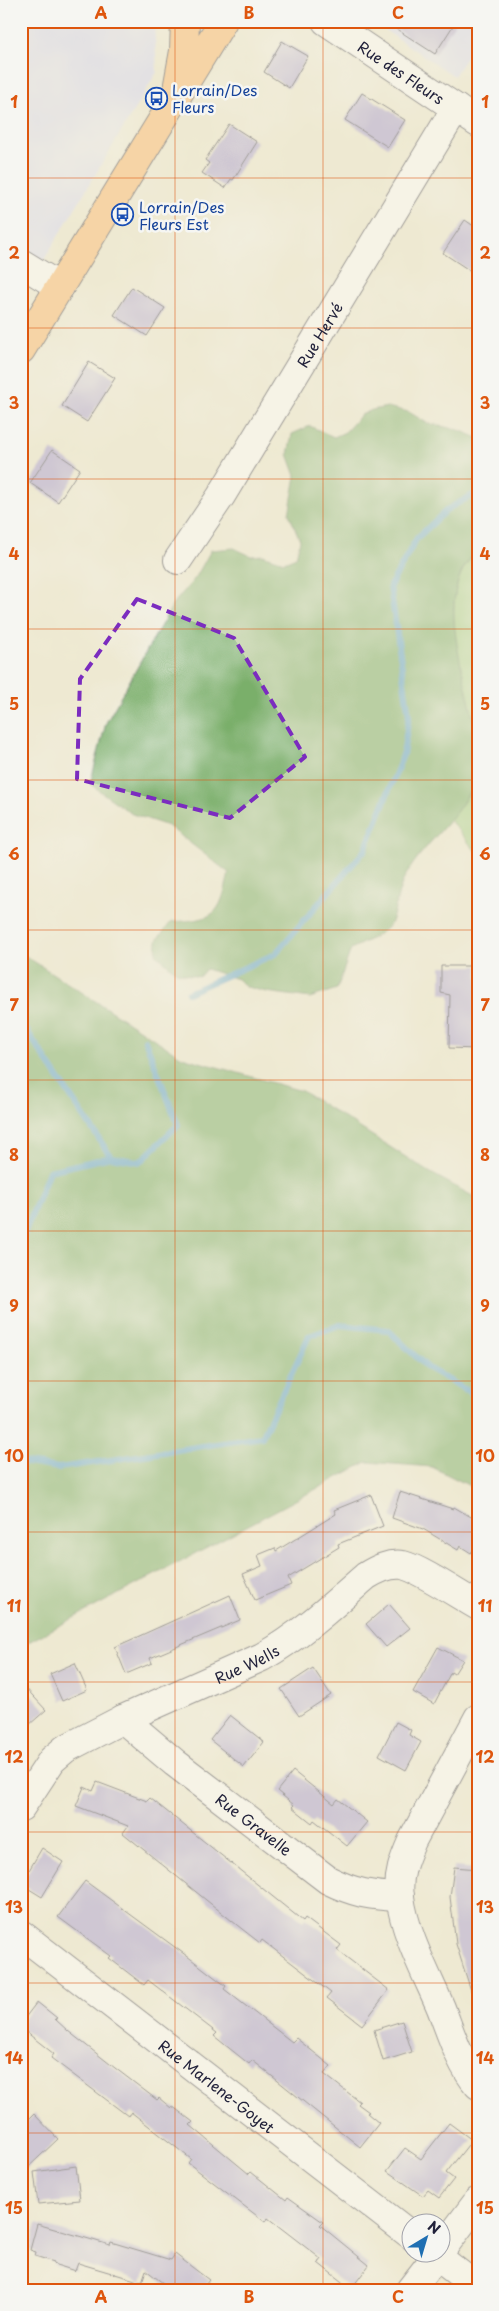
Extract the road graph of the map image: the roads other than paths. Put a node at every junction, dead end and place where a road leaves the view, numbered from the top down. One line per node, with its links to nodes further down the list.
1 (186, 21): 4 (main road)
2 (223, 21): 4 (main road)
3 (326, 21): 5 (street, Rue des Fleurs)
4 (175, 101): 7 (main road)
5 (467, 115): 9 (street, Rue Hervé)
6 (21, 263): 7 (street)
7 (60, 288): 8 (main road)
8 (21, 350)
9 (178, 560)
10 (478, 1606): 12 (street, Rue Wells)
11 (478, 1718): 14 (street)
12 (123, 1719): 13 (street, Rue Wells); 14 (street, Rue Gravelle)
13 (21, 1807)
14 (400, 1897): 16 (street)
15 (21, 1934): 18 (street, Rue Marlene-Goyet)
16 (478, 2084)
17 (478, 2201): 19 (street)
18 (402, 2228)
19 (452, 2235)
20 (430, 2264): 23 (street)
21 (451, 2264): 22 (street)
22 (478, 2288)
23 (410, 2290)

